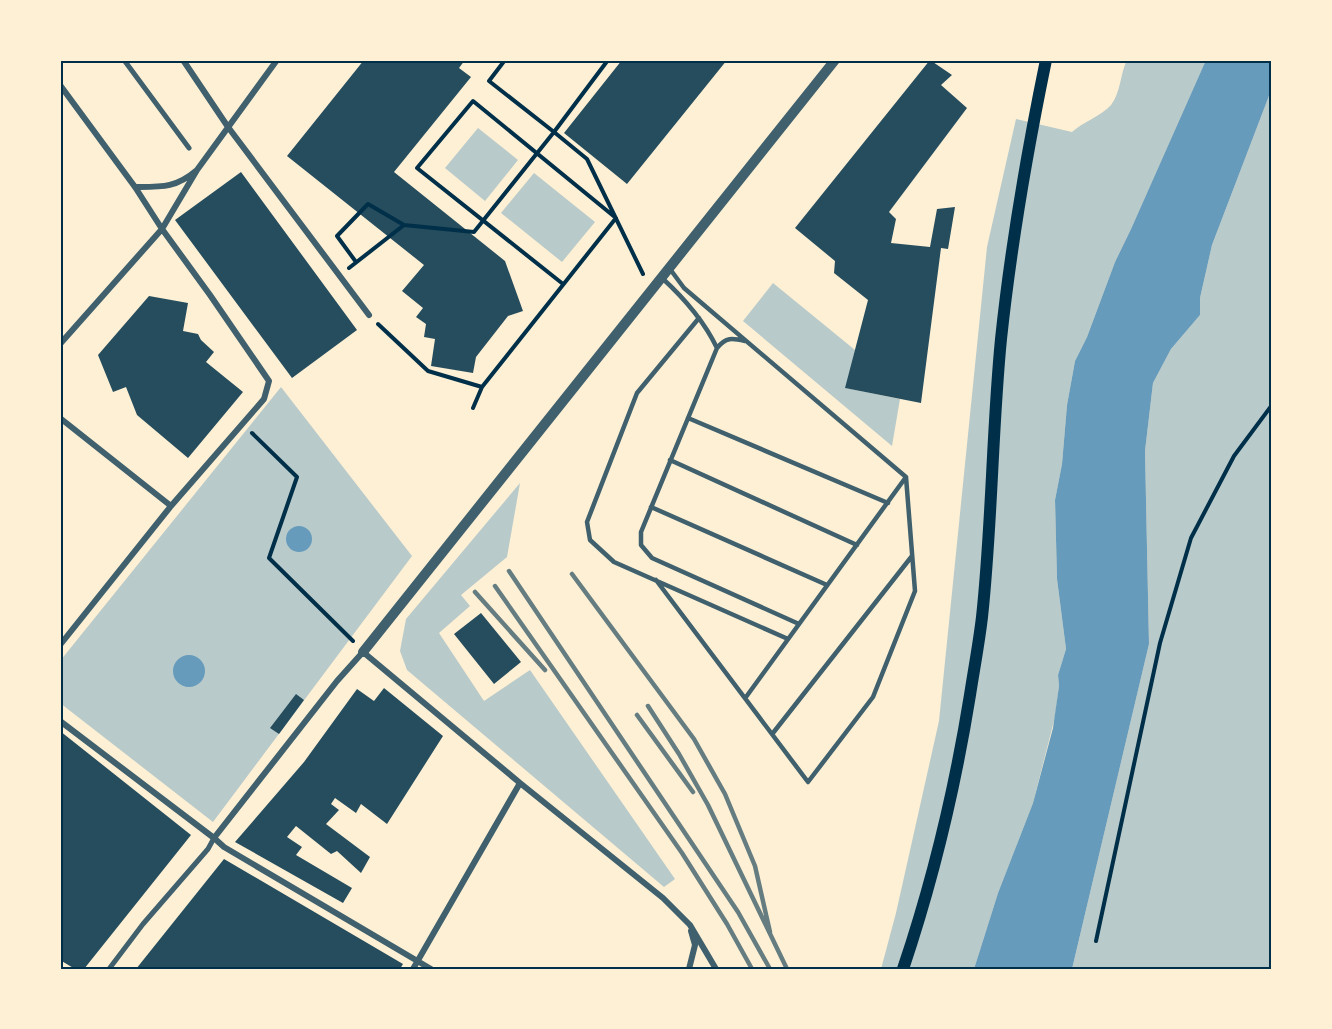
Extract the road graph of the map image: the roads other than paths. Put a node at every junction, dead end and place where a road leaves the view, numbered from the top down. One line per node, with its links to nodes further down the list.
1 (124, 60): 8 (street)
2 (183, 60): 7 (street)
3 (277, 60): 7 (street)
4 (835, 60): 12 (street)
5 (1046, 60): 46 (main road)
6 (60, 85): 10 (street)
7 (228, 127): 9 (street); 14 (street)
8 (189, 148)
9 (197, 170): 10 (street); 11 (street)
10 (135, 187): 11 (street)
11 (162, 229): 17 (street); 24 (street)
12 (670, 269): 13 (street); 16 (lane)
13 (662, 278): 15 (lane); 33 (street)
14 (369, 315)
15 (699, 318): 18 (lane); 28 (lane)
16 (747, 341): 18 (lane); 22 (lane)
17 (60, 344)
18 (717, 348): 20 (lane)
19 (60, 418): 24 (street)
20 (688, 418): 21 (lane); 23 (lane)
21 (670, 460): 25 (lane); 26 (lane)
22 (906, 477): 23 (lane); 27 (lane)
23 (888, 503): 26 (lane)
24 (171, 506): 32 (street)
25 (651, 507): 29 (lane); 30 (lane)
26 (857, 545): 29 (lane)
27 (912, 556): 36 (lane); 36 (lane)
28 (656, 580): 31 (lane); 34 (lane)
29 (827, 585): 30 (lane)
30 (799, 624): 31 (lane)
31 (788, 639): 34 (lane)
32 (60, 645)
33 (363, 652): 37 (street); 38 (street)
34 (746, 697): 36 (lane)
35 (60, 721): 38 (street)
36 (772, 733)
37 (520, 783): 39 (street); 40 (street)
38 (214, 838): 40 (street); 41 (street)
39 (690, 925): 44 (street); 45 (street)
40 (418, 961): 42 (street); 43 (street)
41 (110, 969)
42 (413, 969)
43 (431, 969)
44 (689, 969)
45 (716, 969)
46 (903, 969)

